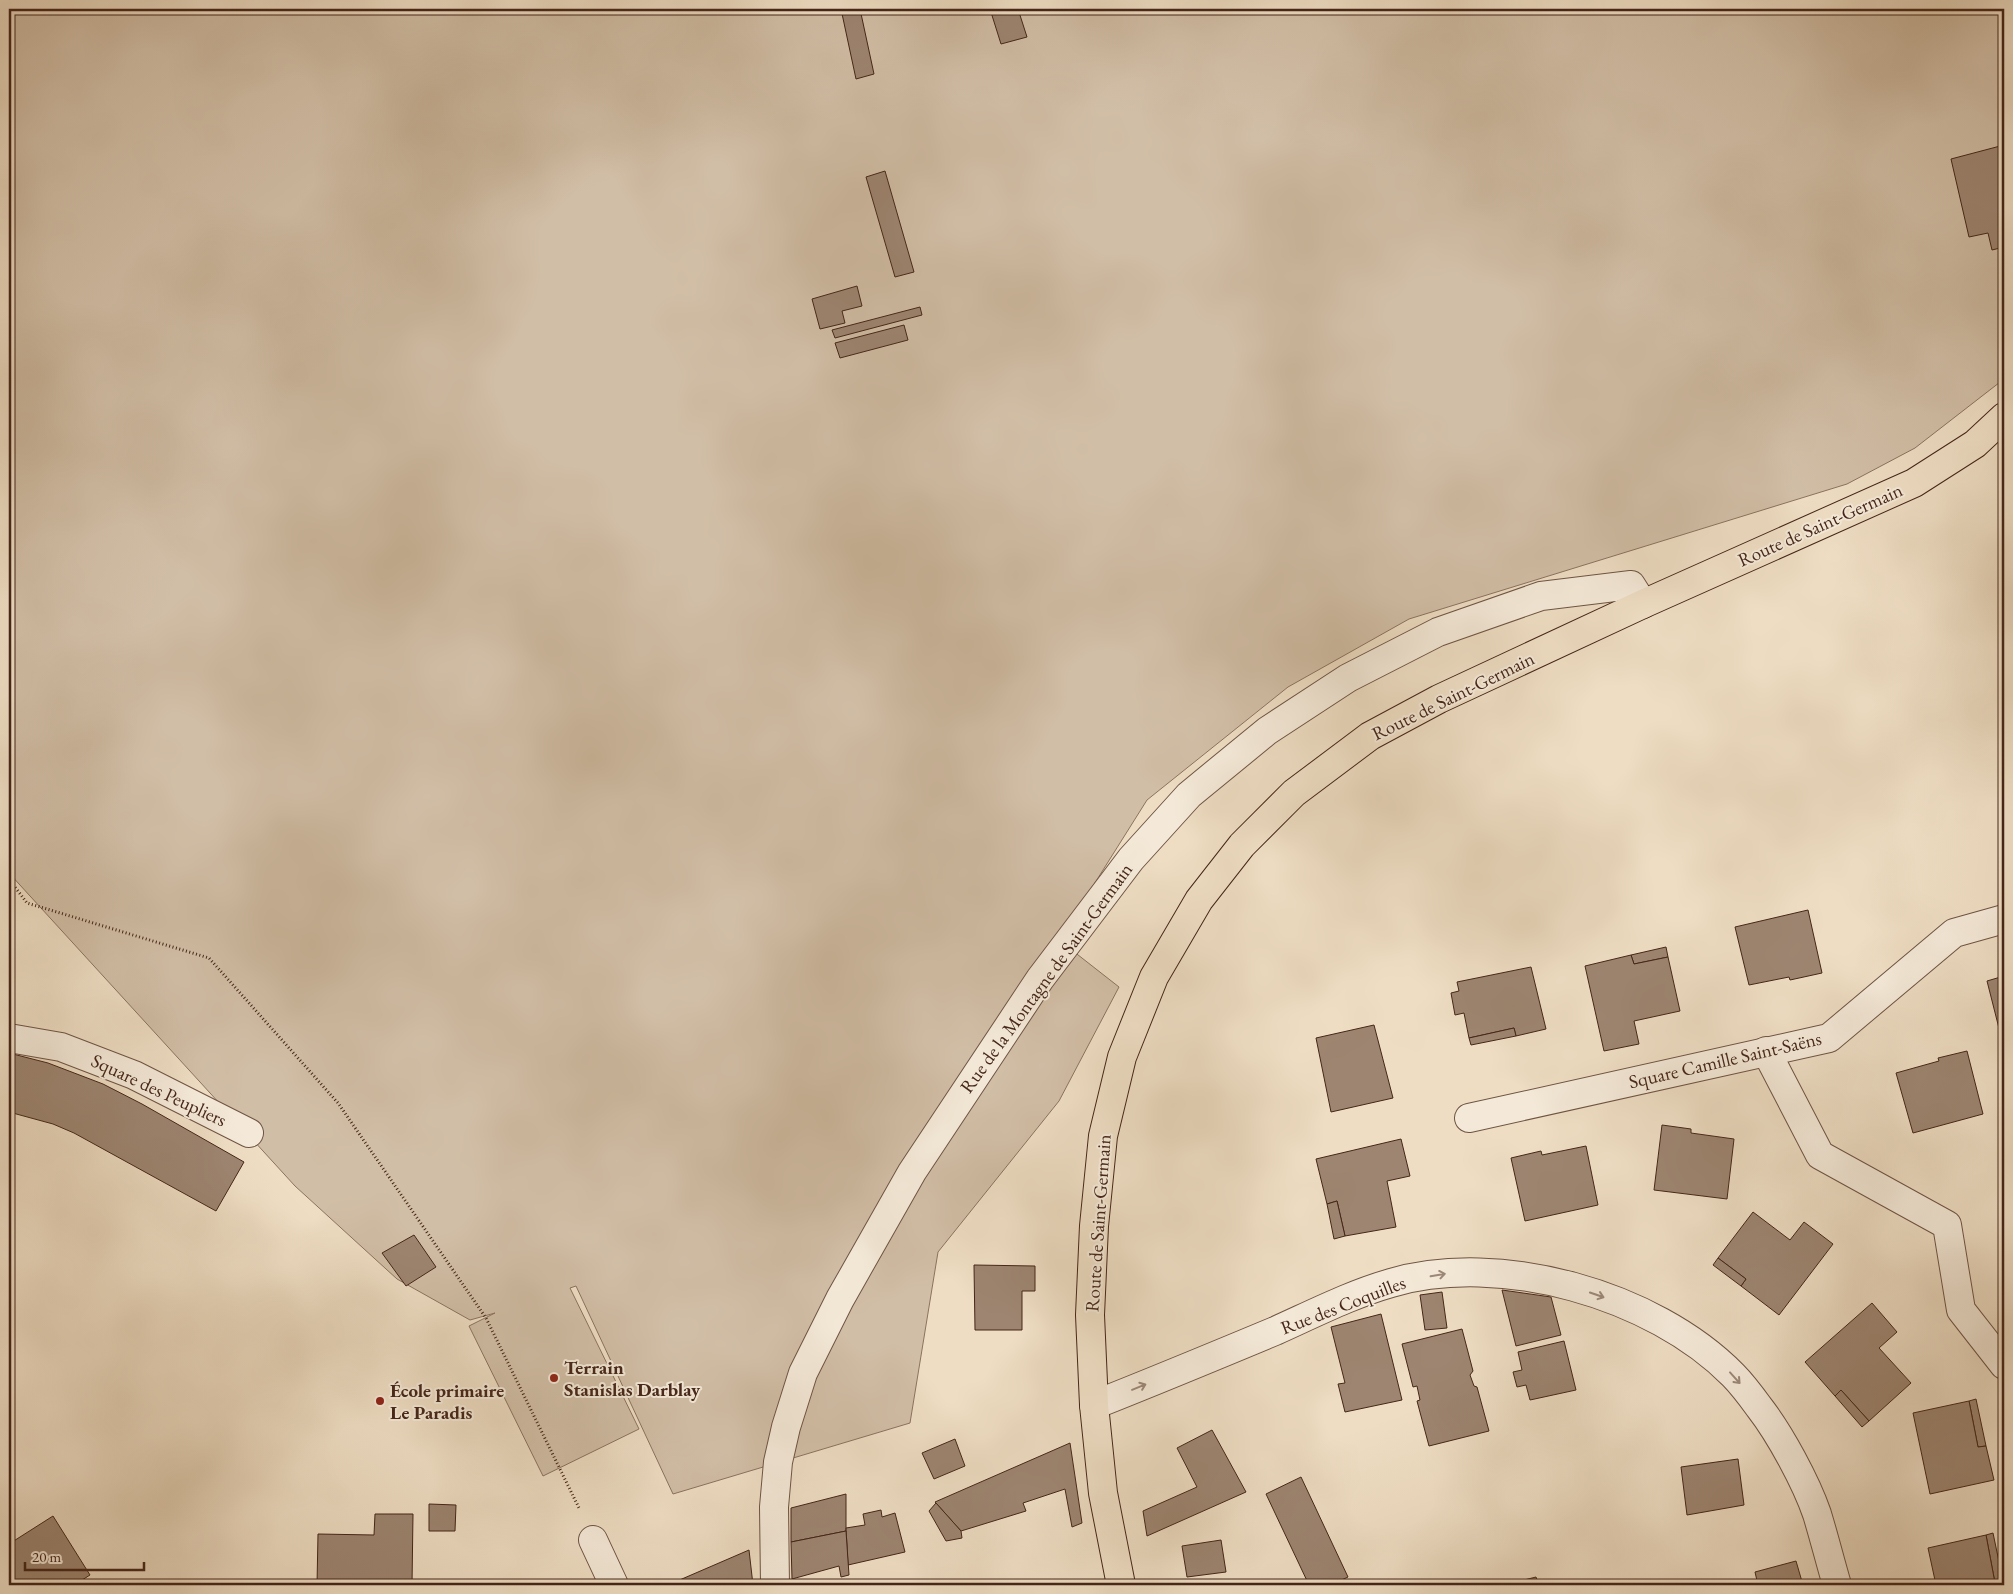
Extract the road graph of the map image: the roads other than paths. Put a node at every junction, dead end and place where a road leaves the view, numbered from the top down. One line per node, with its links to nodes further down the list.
1 (2004, 417): 2 (main road, Route de Saint-Germain)
2 (1643, 604): 9 (main road, Route de Saint-Germain); 12 (street, Rue de la Montagne de Saint-Germain)
3 (2004, 919): 5 (street, Square Camille Saint-Saëns)
4 (9, 1038): 7 (street, Square des Peupliers)
5 (1766, 1052): 6 (street, Square Camille Saint-Saëns); 8 (street)
6 (1469, 1118)
7 (249, 1133)
8 (2004, 1365)
9 (1094, 1405): 13 (main road, Route de Saint-Germain); 14 (street, Rue des Coquilles, one-way to 14)
10 (593, 1540): 11 (street)
11 (614, 1585)
12 (775, 1585)
13 (1121, 1585)
14 (1837, 1585)

